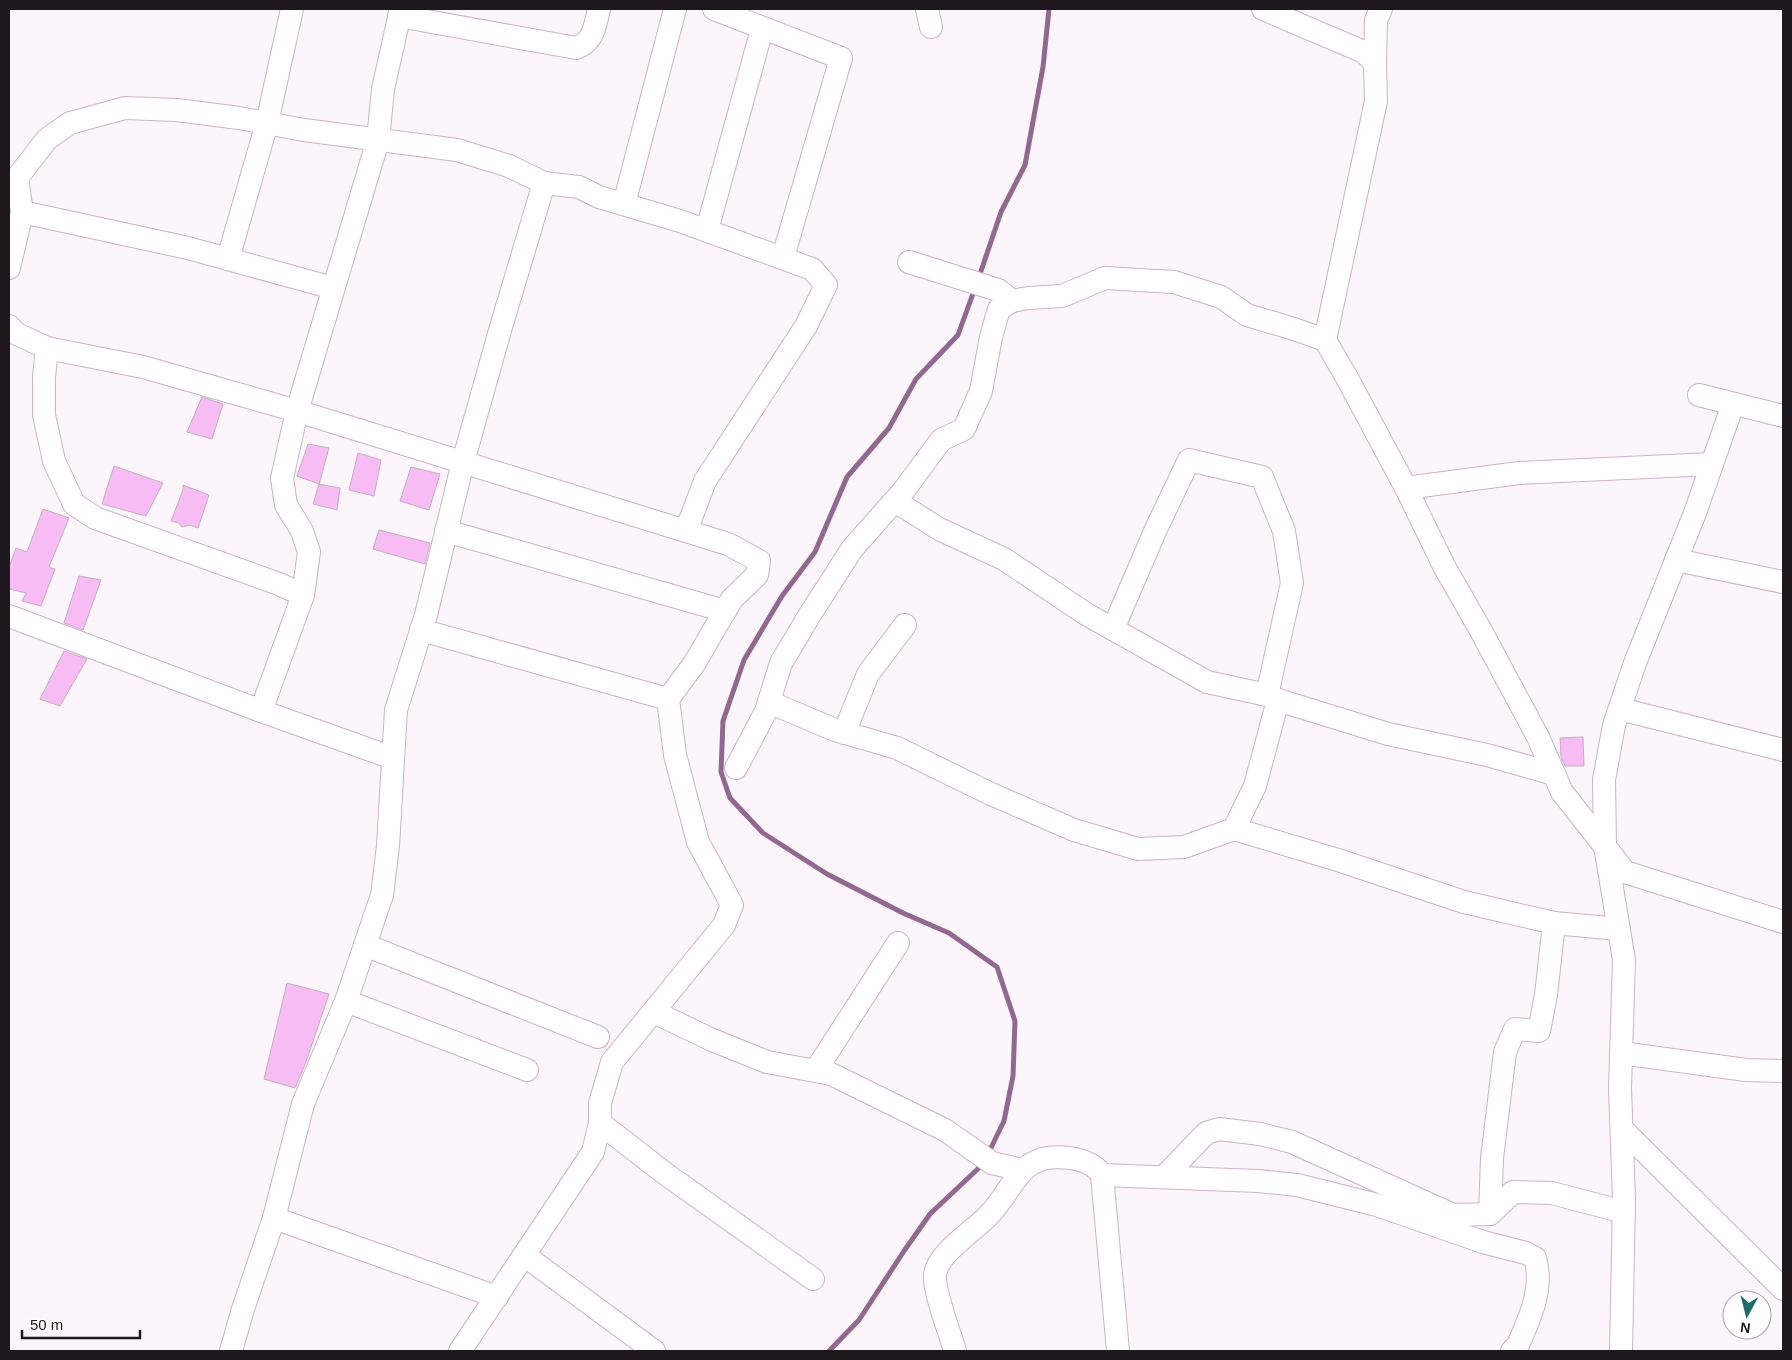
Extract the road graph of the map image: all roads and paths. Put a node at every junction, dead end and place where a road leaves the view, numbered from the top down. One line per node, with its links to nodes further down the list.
1 (289, 9): 10 (street)
2 (599, 9): 7 (street)
3 (675, 9): 14 (street)
4 (714, 9): 8 (street)
5 (1263, 9): 9 (street)
6 (1381, 9): 9 (street)
7 (400, 12): 11 (street)
8 (762, 29): 16 (street); 17 (street)
9 (1375, 63): 24 (street)
10 (267, 123): 11 (street); 12 (street); 18 (street)
11 (378, 140): 13 (street); 21 (street)
12 (13, 174): 15 (street)
13 (544, 183): 14 (street); 30 (street)
14 (624, 204): 16 (street)
15 (22, 212): 18 (street); 20 (street)
16 (707, 230): 17 (street)
17 (782, 257): 35 (street)
18 (228, 259): 21 (street)
19 (909, 262): 22 (street)
20 (9, 268)
21 (333, 288): 28 (street)
22 (1012, 301): 24 (street); 33 (street)
23 (9, 326): 25 (street)
24 (1325, 340): 32 (street)
25 (47, 348): 28 (street); 38 (street)
26 (1699, 395): 27 (street)
27 (1733, 404): 29 (street); 31 (street)
28 (297, 411): 30 (street); 38 (street)
29 (1783, 416)
30 (463, 462): 34 (street); 35 (street)
31 (1712, 464): 32 (street); 36 (street)
32 (1406, 488): 53 (street)
33 (895, 501): 42 (street); 46 (street)
34 (446, 530): 39 (street); 43 (street)
35 (686, 531): 39 (street)
36 (1676, 560): 37 (street); 47 (street)
37 (1783, 582)
38 (303, 595): 48 (street)
39 (725, 611): 45 (street)
40 (9, 616): 48 (street)
41 (905, 625): 49 (street)
42 (1113, 629): 44 (street); 44 (street)
43 (421, 630): 45 (street); 51 (street)
44 (1272, 698): 53 (street); 54 (street)
45 (668, 699): 62 (street)
46 (769, 702): 49 (street); 52 (street)
47 (1620, 709): 50 (street); 55 (street)
48 (261, 711): 51 (street)
49 (844, 733): 54 (street)
50 (1783, 750)
51 (394, 758): 60 (street)
52 (736, 768)
53 (1554, 774): 55 (street)
54 (1234, 829): 57 (street)
55 (1605, 846): 56 (street); 58 (street)
56 (1783, 922)
57 (1554, 924): 58 (street); 74 (street)
58 (1619, 928): 64 (street)
59 (898, 943): 66 (street)
60 (365, 945): 61 (street); 63 (street)
61 (346, 1001): 65 (street); 75 (street)
62 (654, 1012): 66 (street); 68 (street)
63 (598, 1038)
64 (1621, 1053): 67 (street); 69 (street)
65 (527, 1070)
66 (816, 1070): 70 (street)
67 (1783, 1071)
68 (600, 1123): 76 (street); 77 (street)
69 (1622, 1129): 73 (street); 78 (street)
70 (1022, 1170): 71 (street); 83 (street)
71 (1102, 1175): 72 (street); 84 (street)
72 (1165, 1176): 74 (street); 85 (street)
73 (1624, 1212): 74 (street); 86 (street)
74 (1490, 1214)
75 (274, 1218): 79 (street); 80 (street)
76 (524, 1255): 79 (street); 82 (street)
77 (813, 1279)
78 (1783, 1289)
79 (497, 1296): 81 (street)
80 (231, 1351)
81 (460, 1351)
82 (654, 1351)
83 (956, 1351)
84 (1118, 1351)
85 (1512, 1351)
86 (1621, 1351)

